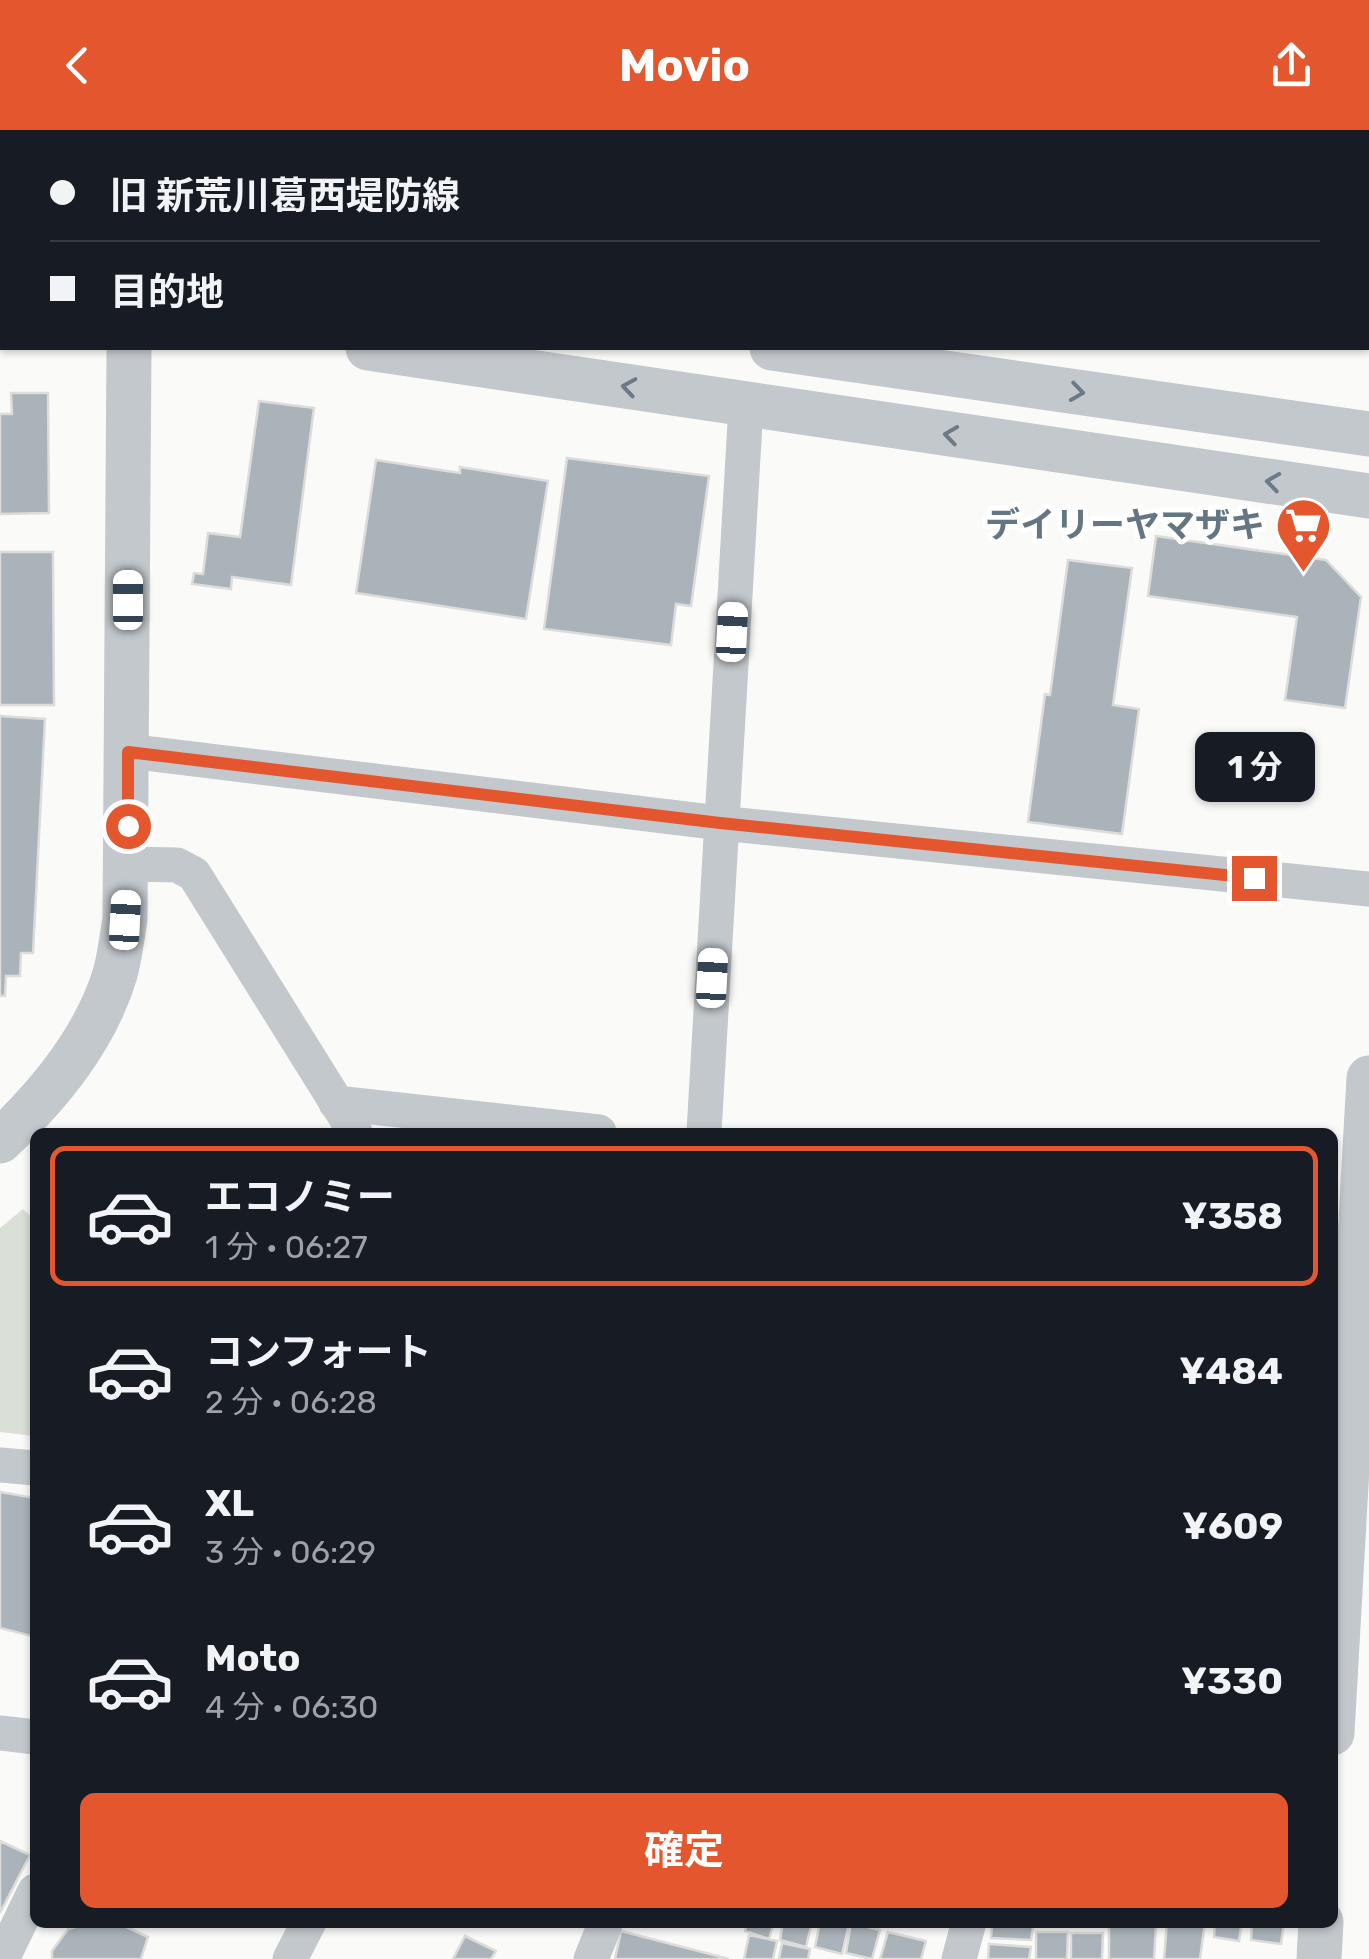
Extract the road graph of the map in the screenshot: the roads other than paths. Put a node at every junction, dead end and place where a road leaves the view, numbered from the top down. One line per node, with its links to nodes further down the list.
1 (128, 350): 8 (street)
2 (382, 350): 5 (street, one-way to 2)
3 (800, 350): 4 (street)
4 (926, 359): 6 (street, one-way to 6)
5 (746, 404): 7 (street, one-way to 5); 9 (street)
6 (1369, 434)
7 (1369, 496)
8 (128, 752): 9 (street); 10 (street)
9 (720, 823): 11 (street); 16 (street)
10 (128, 864): 13 (street); 17 (street)
11 (1369, 889)
12 (1369, 1078): 18 (street)
13 (336, 1103): 14 (street); 15 (street)
14 (352, 1128)
15 (563, 1128)
16 (704, 1128)
17 (0, 1141)
18 (1354, 1217): 21 (street)
19 (0, 1464): 20 (street)
20 (30, 1467)
21 (1347, 1616): 22 (street)
22 (1338, 1686)
23 (0, 1733): 24 (street)
24 (30, 1736)
25 (30, 1900): 30 (street)
26 (306, 1928): 31 (street)
27 (604, 1928): 32 (street)
28 (968, 1928): 33 (street)
29 (1322, 1928): 34 (street)
30 (2, 1959)
31 (290, 1959)
32 (591, 1959)
33 (960, 1959)
34 (1319, 1959)

